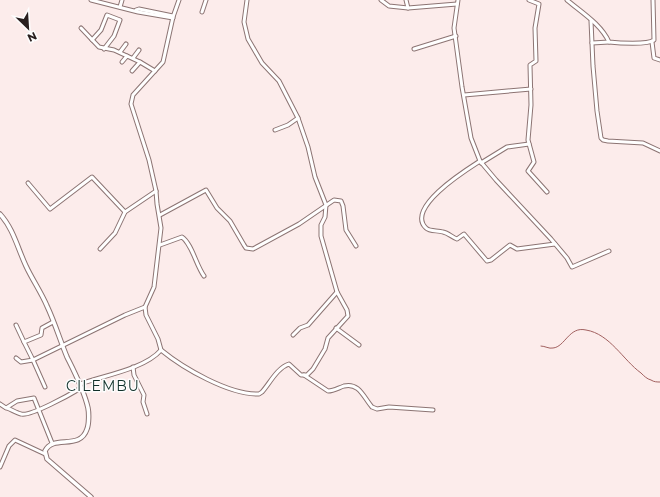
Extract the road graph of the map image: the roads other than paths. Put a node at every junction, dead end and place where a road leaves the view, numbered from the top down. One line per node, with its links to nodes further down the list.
1 (91, 0): 12 (street)
2 (122, 0): 12 (street)
3 (179, 0): 15 (street)
4 (206, 0): 14 (street)
5 (247, 0): 37 (street)
6 (381, 0): 13 (street)
7 (406, 0): 13 (street)
8 (529, 0): 35 (street)
9 (567, 0): 16 (street)
10 (653, 0): 21 (street)
11 (457, 2): 13 (street); 18 (street)
12 (120, 7): 15 (street)
13 (408, 8)
14 (202, 12)
15 (173, 17): 34 (street)
16 (591, 21): 20 (street); 23 (street)
17 (82, 28): 19 (street)
18 (456, 36): 25 (street); 36 (street)
19 (92, 40): 24 (street); 24 (street)
20 (609, 42): 21 (street); 23 (street)
21 (652, 42): 30 (street)
22 (126, 44): 27 (street)
23 (592, 44): 40 (street)
24 (104, 49): 27 (street)
25 (414, 49)
26 (139, 50): 29 (street)
27 (120, 52): 28 (street)
28 (127, 56): 29 (street); 31 (street)
29 (133, 58): 32 (street)
30 (660, 60)
31 (122, 62)
32 (140, 62): 33 (street); 34 (street)
33 (132, 71)
34 (155, 71): 43 (street)
35 (531, 89): 36 (street); 39 (street)
36 (464, 95): 41 (street)
37 (298, 118): 38 (street); 45 (street)
38 (275, 130)
39 (529, 144): 41 (street); 44 (street)
40 (660, 151)
41 (481, 162): 49 (street); 49 (street)
42 (28, 182): 46 (street)
43 (156, 191): 46 (street); 48 (street)
44 (547, 192)
45 (326, 205): 48 (street); 51 (street); 55 (street)
46 (125, 212): 52 (street)
47 (0, 214): 57 (street)
48 (160, 215): 50 (street)
49 (555, 244): 53 (street)
50 (160, 246): 54 (street); 56 (street)
51 (356, 246)
52 (100, 249)
53 (609, 251)
54 (204, 276)
55 (337, 292): 59 (street); 60 (street)
56 (145, 307): 63 (street); 64 (street)
57 (53, 322): 61 (street); 63 (street)
58 (16, 325): 61 (street)
59 (336, 328): 62 (street); 68 (street)
60 (293, 335)
61 (24, 342): 66 (street)
62 (359, 345)
63 (62, 346): 66 (street); 69 (street)
64 (161, 350): 67 (street); 68 (street)
65 (16, 358): 66 (street)
66 (33, 360): 70 (street)
67 (133, 367): 69 (street); 75 (street)
68 (304, 375): 74 (street)
69 (80, 386): 73 (street); 76 (street)
70 (45, 387)
71 (0, 404): 72 (street)
72 (7, 408): 73 (street); 73 (street)
73 (39, 410): 76 (street)
74 (433, 410)
75 (147, 414)
76 (52, 443): 77 (street)
77 (45, 454): 78 (street); 79 (street)
78 (0, 467)
79 (91, 497)

